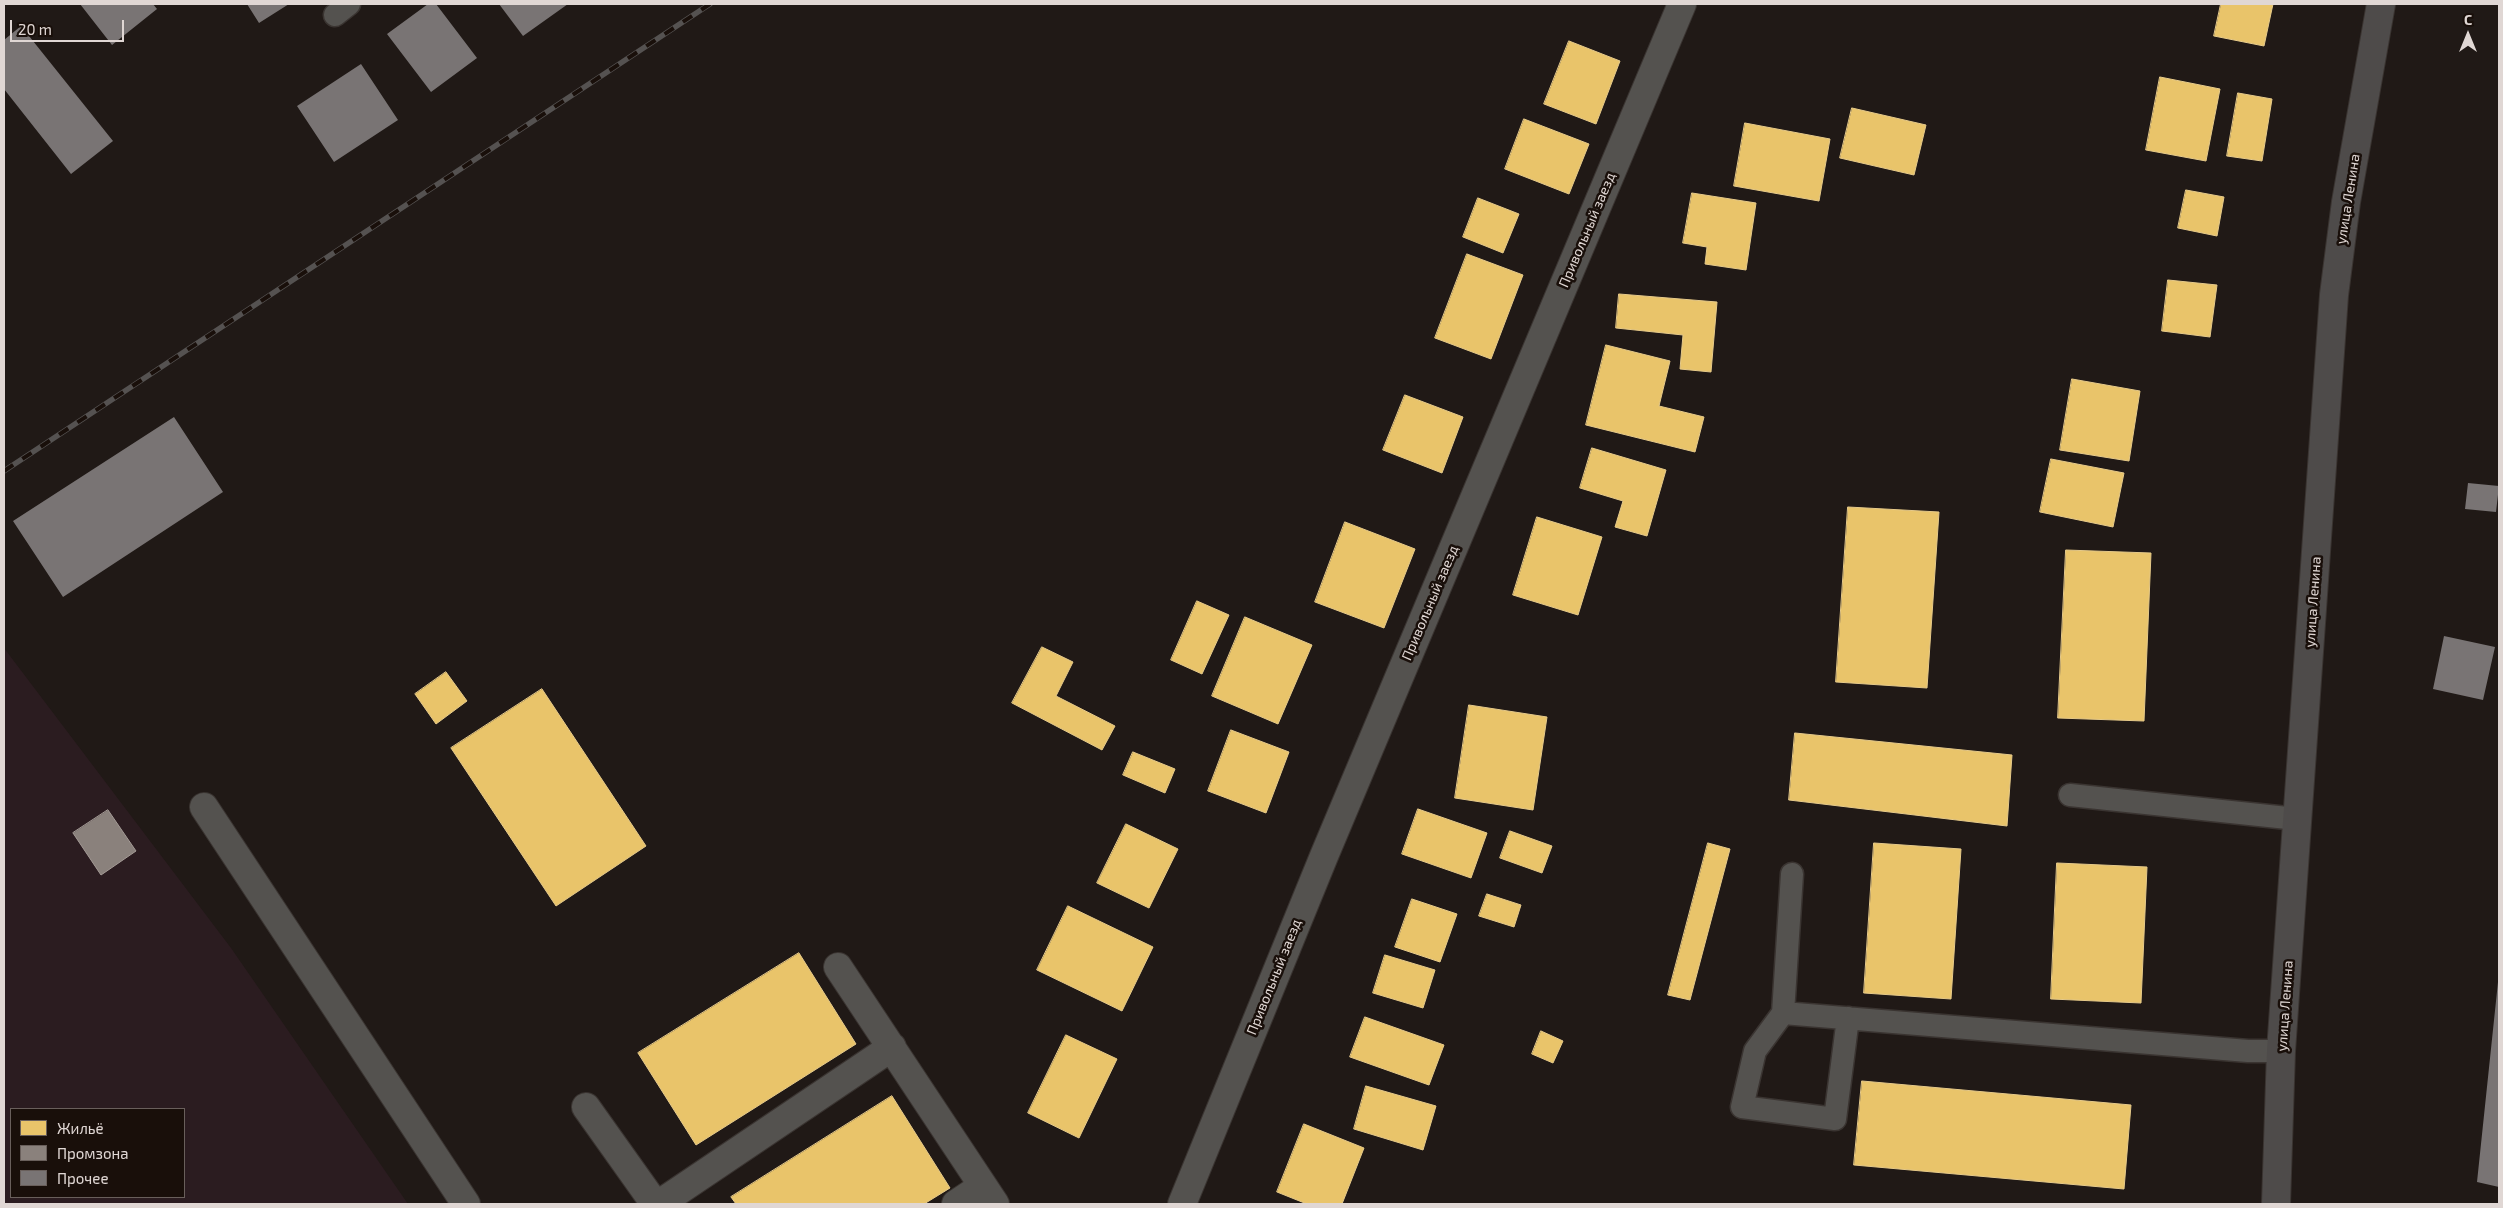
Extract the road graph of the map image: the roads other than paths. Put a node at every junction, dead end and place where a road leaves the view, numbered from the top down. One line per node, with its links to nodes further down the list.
1 (1682, 4): 18 (street, Привольный заезд)
2 (2381, 4): 5 (main road, улица Ленина)
3 (2070, 795): 5 (lane)
4 (204, 807): 14 (street)
5 (2297, 819): 11 (main road, улица Ленина)
6 (1792, 874): 8 (lane)
7 (838, 967): 10 (street)
8 (1783, 1013): 9 (lane); 9 (lane)
9 (1848, 1018): 11 (lane)
10 (892, 1048): 13 (street); 16 (street)
11 (2281, 1051): 19 (main road, улица Ленина)
12 (586, 1107): 15 (street)
13 (989, 1195): 17 (street)
14 (466, 1204)
15 (655, 1204)
16 (660, 1204)
17 (956, 1204)
18 (1182, 1204)
19 (2276, 1204)

